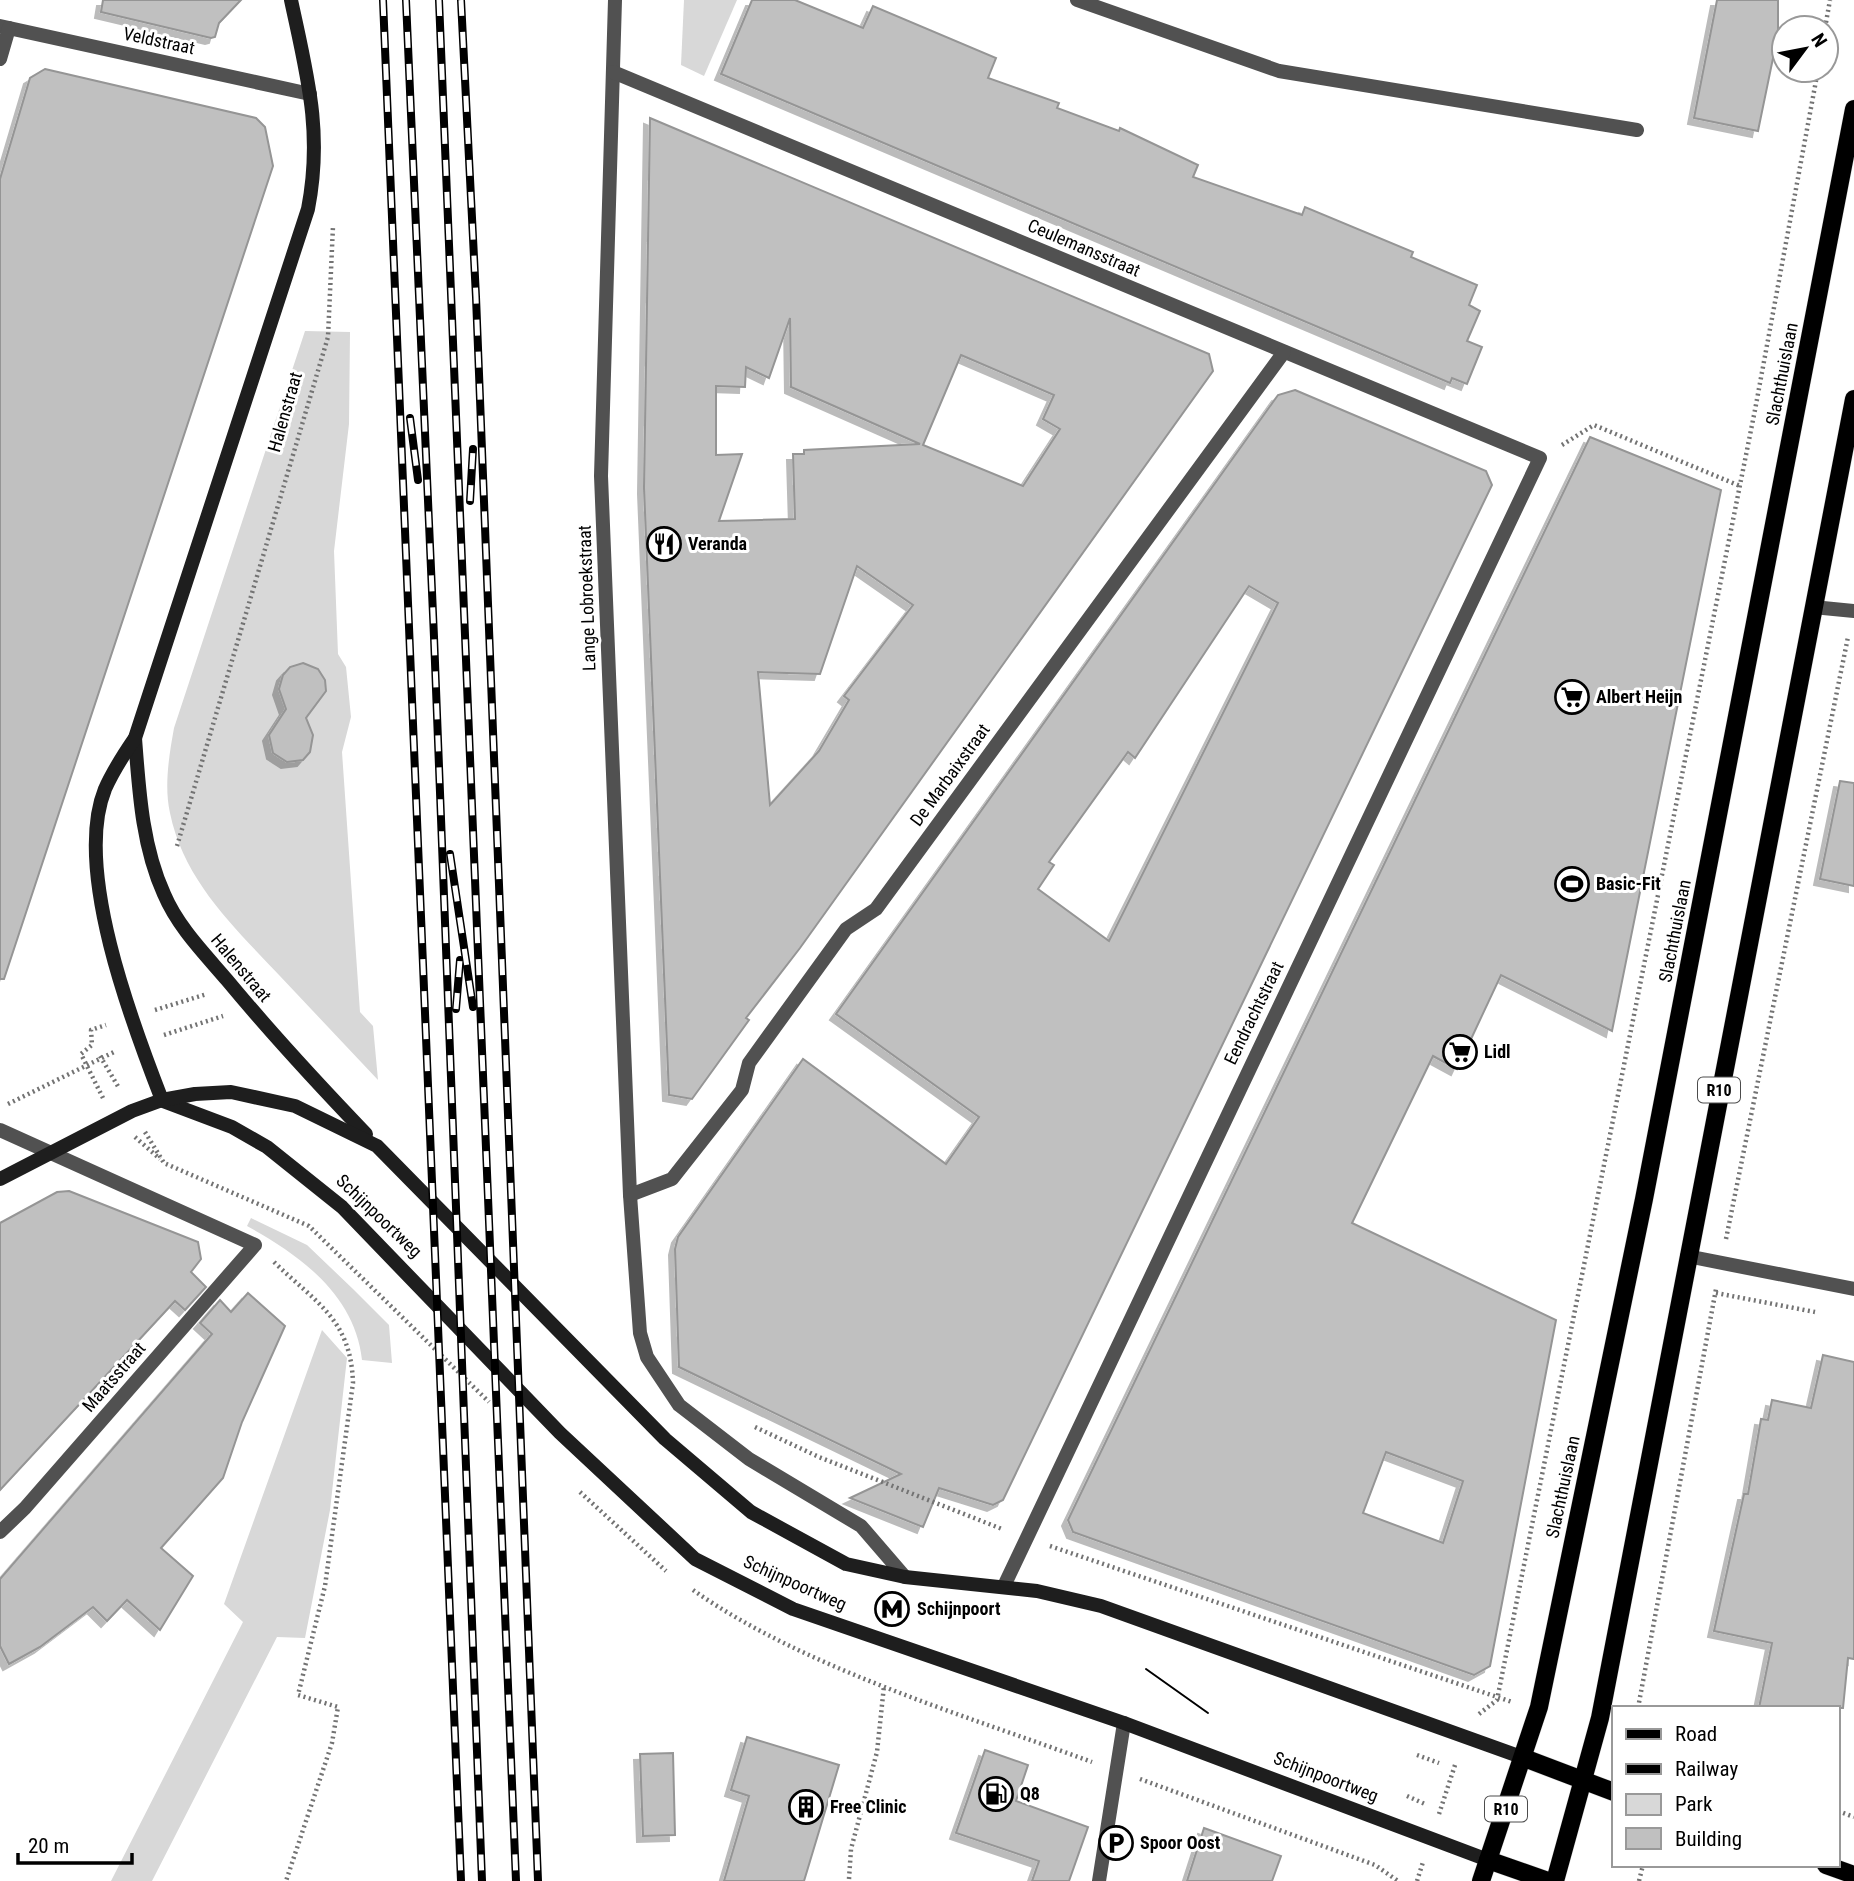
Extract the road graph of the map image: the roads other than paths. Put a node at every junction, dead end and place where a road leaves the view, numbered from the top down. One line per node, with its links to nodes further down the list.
1 (291, 0): 7 (street, Halenstraat)
2 (615, 0): 6 (street, Lange Lobroekstraat)
3 (1077, 0): 9 (street)
4 (5, 27): 5 (street); 7 (street, Veldstraat)
5 (0, 59)
6 (613, 72): 10 (street, Ceulemansstraat); 21 (street, Lange Lobroekstraat)
7 (310, 94): 15 (street, Halenstraat)
8 (1854, 109): 28 (main road, Slachthuislaan / R10)
9 (1637, 131)
10 (1284, 352): 12 (street, Ceulemansstraat); 21 (street, De Marbaixstraat)
11 (1854, 399): 13 (main road, R10)
12 (1540, 458): 26 (street, Eendrachtstraat)
13 (1812, 607): 14 (street); 22 (main road, R10)
14 (1854, 611)
15 (135, 738): 16 (street, Halenstraat); 18 (street, Halenstraat)
16 (162, 1100): 18 (street); 19 (street); 27 (street, Schijnpoortweg)
17 (0, 1130): 19 (street)
18 (377, 1146): 25 (street)
19 (50, 1153): 20 (street); 24 (street, Maatsstraat)
20 (0, 1179)
21 (630, 1195): 25 (street)
22 (1687, 1256): 23 (street); 29 (main road, R10)
23 (1854, 1289)
24 (0, 1532)
25 (905, 1577): 26 (street)
26 (1004, 1586): 28 (street)
27 (1124, 1723): 31 (street, Schijnpoortweg); 34 (street)
28 (1524, 1758): 29 (main road); 31 (main road, R10)
29 (1585, 1781): 30 (main road); 37 (main road, R10)
30 (1612, 1791)
31 (1488, 1860): 35 (main road, R10); 36 (main road, Schijnpoortweg)
32 (1832, 1867): 33 (main road)
33 (1854, 1875)
34 (1099, 1881)
35 (1481, 1881)
36 (1548, 1881)
37 (1555, 1881)

